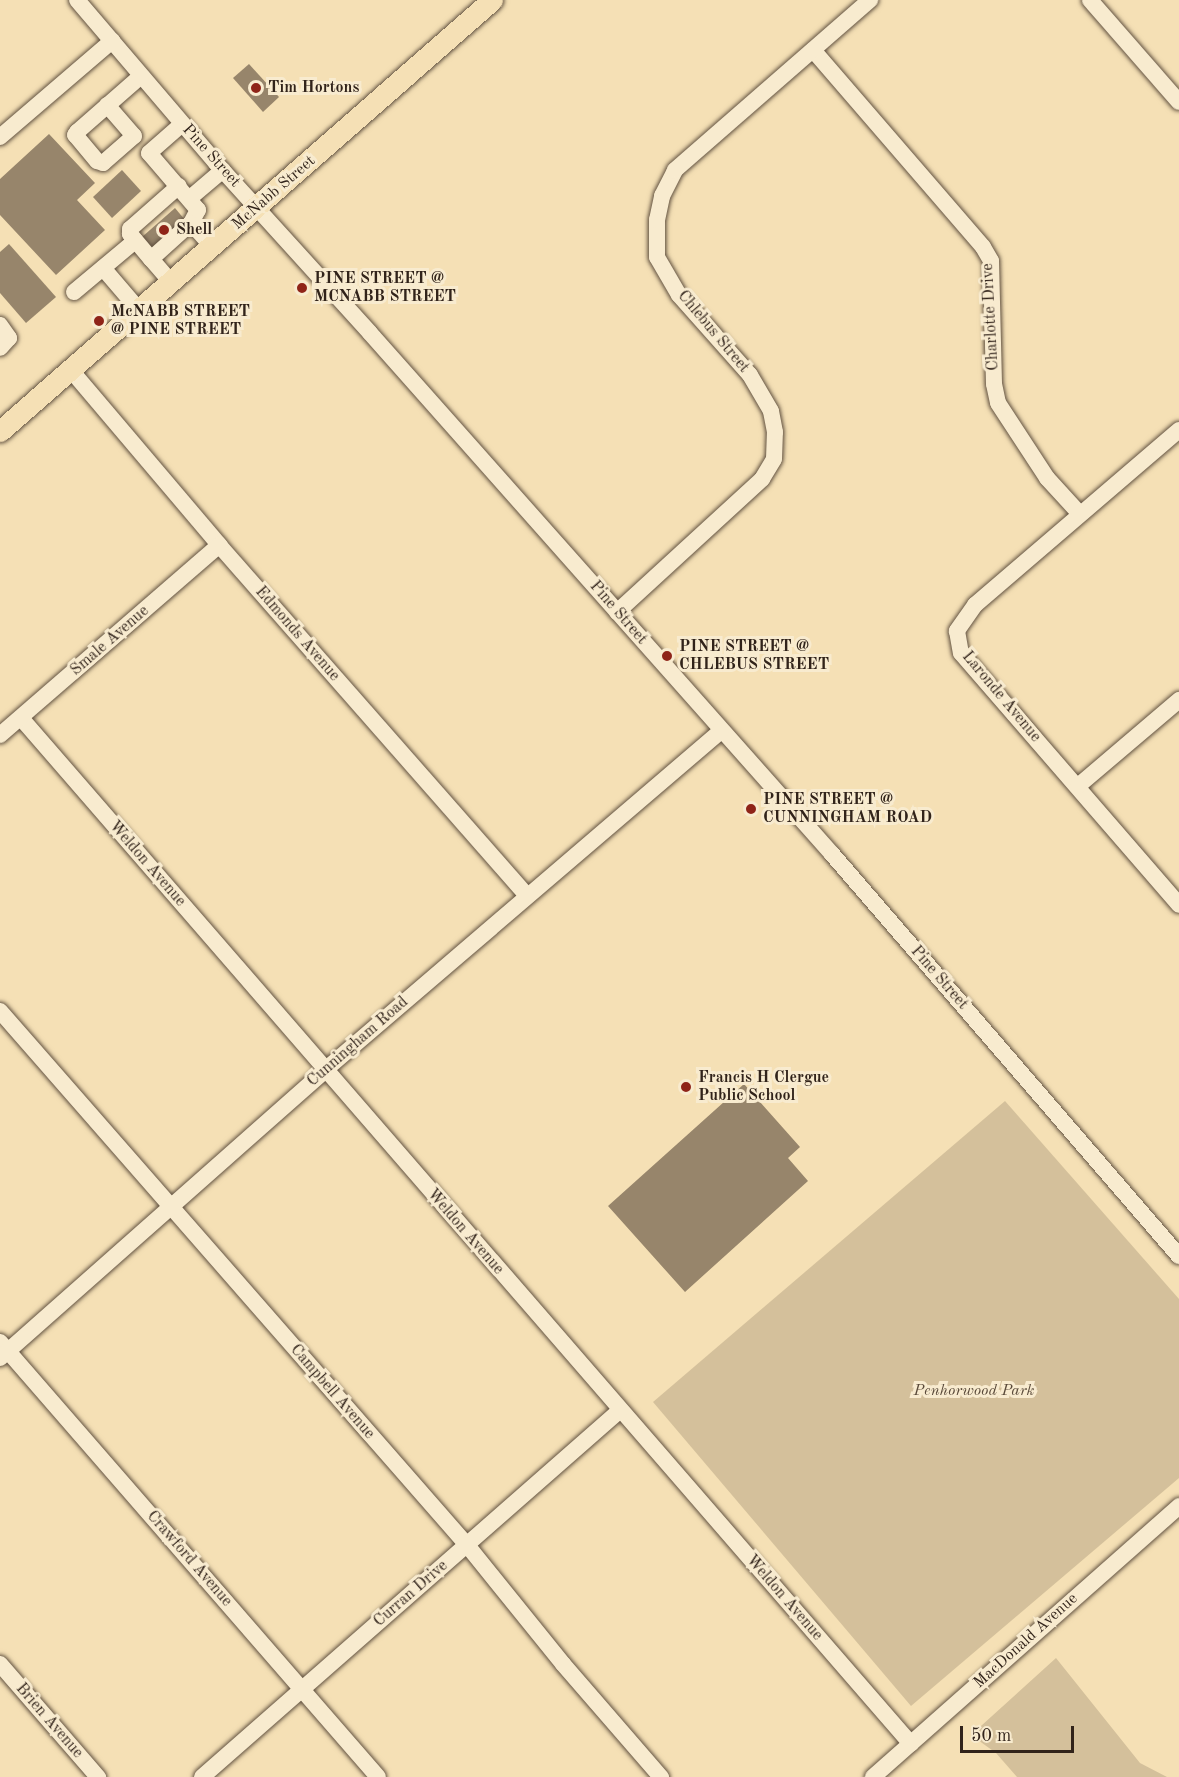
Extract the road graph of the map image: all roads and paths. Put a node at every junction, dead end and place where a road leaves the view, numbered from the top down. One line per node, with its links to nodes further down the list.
1 (77, 0): 5 (street, Pine Street)
2 (492, 0): 16 (main road, McNabb Street)
3 (870, 0): 6 (street, Chlebus Street)
4 (1090, 0): 8 (street)
5 (112, 41): 7 (street, Pine Street); 11 (street)
6 (813, 50): 30 (street, Charlotte Drive); 32 (street, Chlebus Street)
7 (141, 76): 9 (street); 10 (street, Pine Street)
8 (1179, 102)
9 (107, 105): 12 (street); 12 (street)
10 (182, 124): 13 (street); 14 (street, Pine Street)
11 (0, 136)
12 (134, 136): 13 (street)
13 (149, 153): 15 (street)
14 (222, 170): 15 (street); 16 (street, Pine Street)
15 (184, 192): 17 (street); 18 (street)
16 (258, 207): 19 (main road, McNabb Street); 32 (street, Pine Street)
17 (191, 223): 19 (street); 20 (street)
18 (135, 241): 20 (street); 21 (street)
19 (212, 246): 22 (main road, McNabb Street)
20 (151, 259): 22 (street)
21 (103, 268): 23 (street); 24 (street)
22 (171, 282): 24 (main road, McNabb Street)
23 (74, 292)
24 (139, 310): 27 (main road, McNabb Street)
25 (0, 325): 26 (street)
26 (0, 348)
27 (70, 369): 29 (main road, McNabb Street); 31 (street, Edmonds Avenue)
28 (1179, 430): 30 (street, Laronde Avenue)
29 (0, 431)
30 (1079, 513): 37 (street, Laronde Avenue)
31 (219, 545): 34 (street, Smale Avenue); 38 (street, Edmonds Avenue)
32 (617, 612): 35 (street, Pine Street)
33 (1179, 700): 37 (street)
34 (21, 718): 36 (street, Smale Avenue); 41 (street, Weldon Avenue)
35 (721, 731): 38 (street, Cunningham Road); 43 (street, Pine Street)
36 (0, 735)
37 (1078, 786): 39 (street, Laronde Avenue)
38 (527, 896): 41 (street, Cunningham Road)
39 (1179, 905)
40 (0, 1011): 42 (street, Campbell Avenue)
41 (325, 1070): 42 (street, Cunningham Road); 45 (street, Weldon Avenue)
42 (170, 1208): 44 (street, Cunningham Road); 47 (street, Campbell Avenue)
43 (1179, 1256)
44 (3, 1350): 49 (street, Crawford Avenue)
45 (619, 1410): 47 (street, Curran Drive); 50 (street, Weldon Avenue)
46 (1179, 1506): 50 (street, MacDonald Avenue)
47 (467, 1545): 49 (street, Curran Drive); 54 (street, Campbell Avenue)
48 (0, 1664): 51 (street, Brien Avenue)
49 (302, 1688): 52 (street, Curran Drive); 53 (street, Crawford Avenue)
50 (911, 1744): 55 (street, MacDonald Avenue)
51 (98, 1777)
52 (202, 1777)
53 (378, 1777)
54 (661, 1777)
55 (873, 1777)

